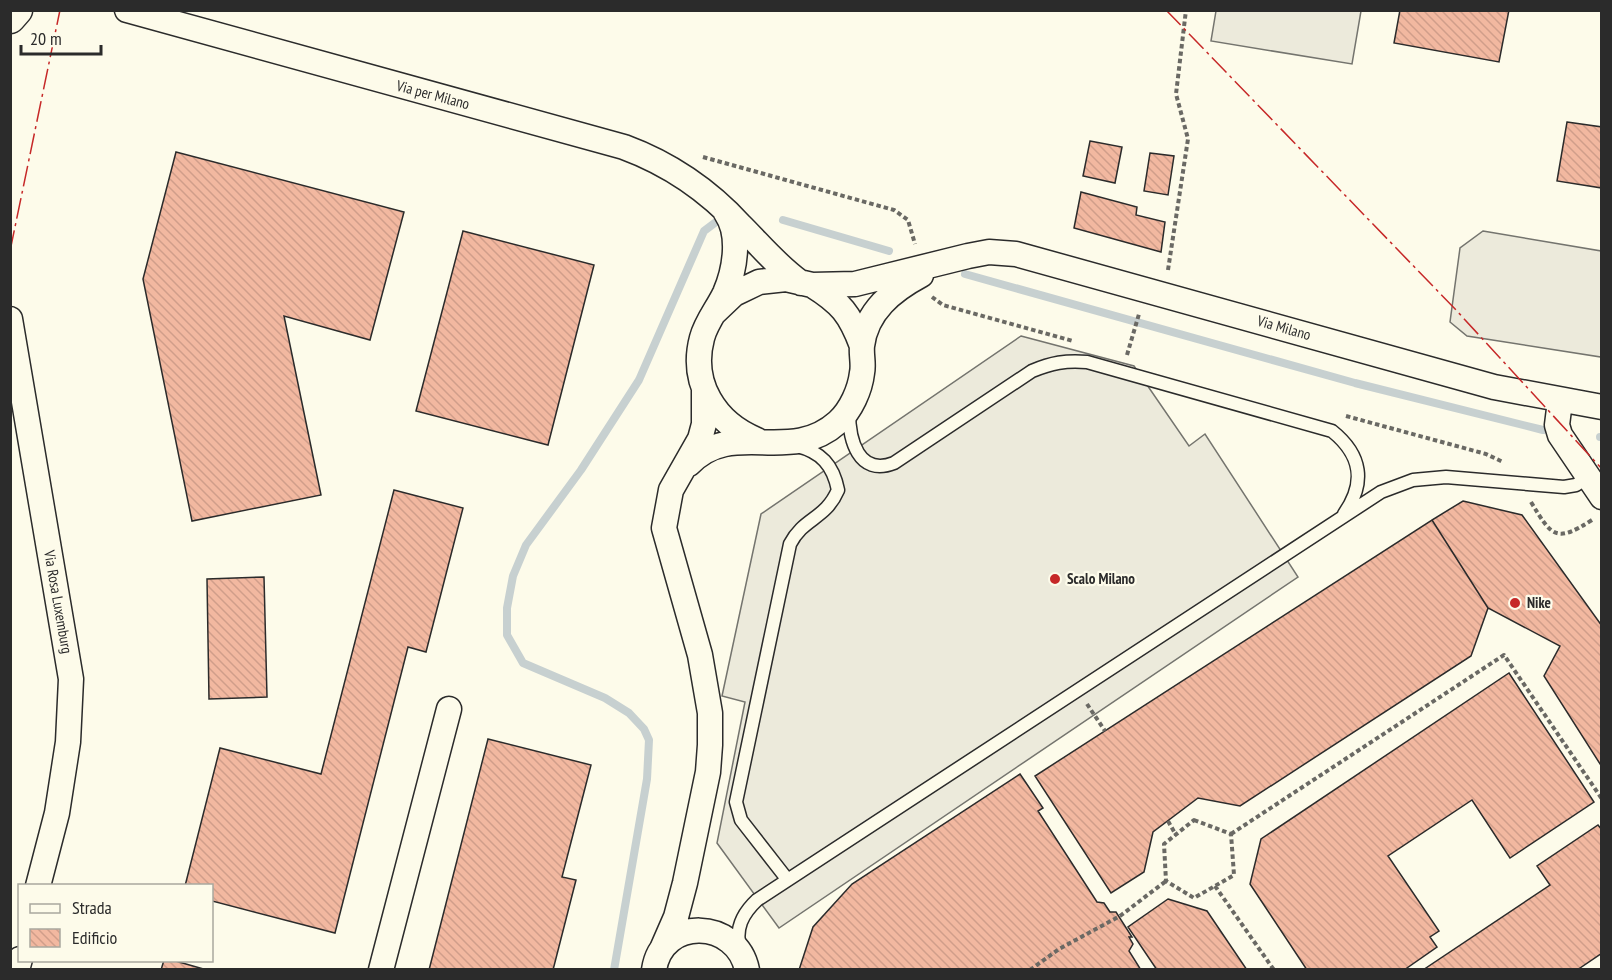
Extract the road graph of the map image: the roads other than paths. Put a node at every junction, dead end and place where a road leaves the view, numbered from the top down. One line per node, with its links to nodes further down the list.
1 (122, 11): 2 (street, Via per Milano)
2 (721, 206): 4 (street, Via per Milano); 5 (street)
3 (968, 256): 4 (street); 7 (street); 9 (street, Via Milano)
4 (807, 284): 5 (street); 7 (street)
5 (714, 313): 8 (street)
6 (10, 319): 21 (street, Via Rosa Luxemburg)
7 (862, 346): 10 (street)
8 (704, 391): 12 (street); 14 (street)
9 (1560, 401): 11 (street, Via Milano); 15 (street)
10 (849, 406): 13 (street); 17 (lane)
11 (1602, 407)
12 (763, 442): 13 (street); 14 (street)
13 (790, 444): 19 (lane)
14 (680, 473): 20 (street)
15 (1588, 477): 16 (street); 17 (lane)
16 (1602, 497)
17 (1342, 518): 19 (lane)
18 (448, 709): 25 (street)
19 (787, 879): 24 (lane)
20 (685, 883): 22 (street); 23 (street)
21 (38, 884)
22 (707, 930): 23 (street); 24 (street)
23 (658, 959)
24 (744, 961)
25 (381, 969)

